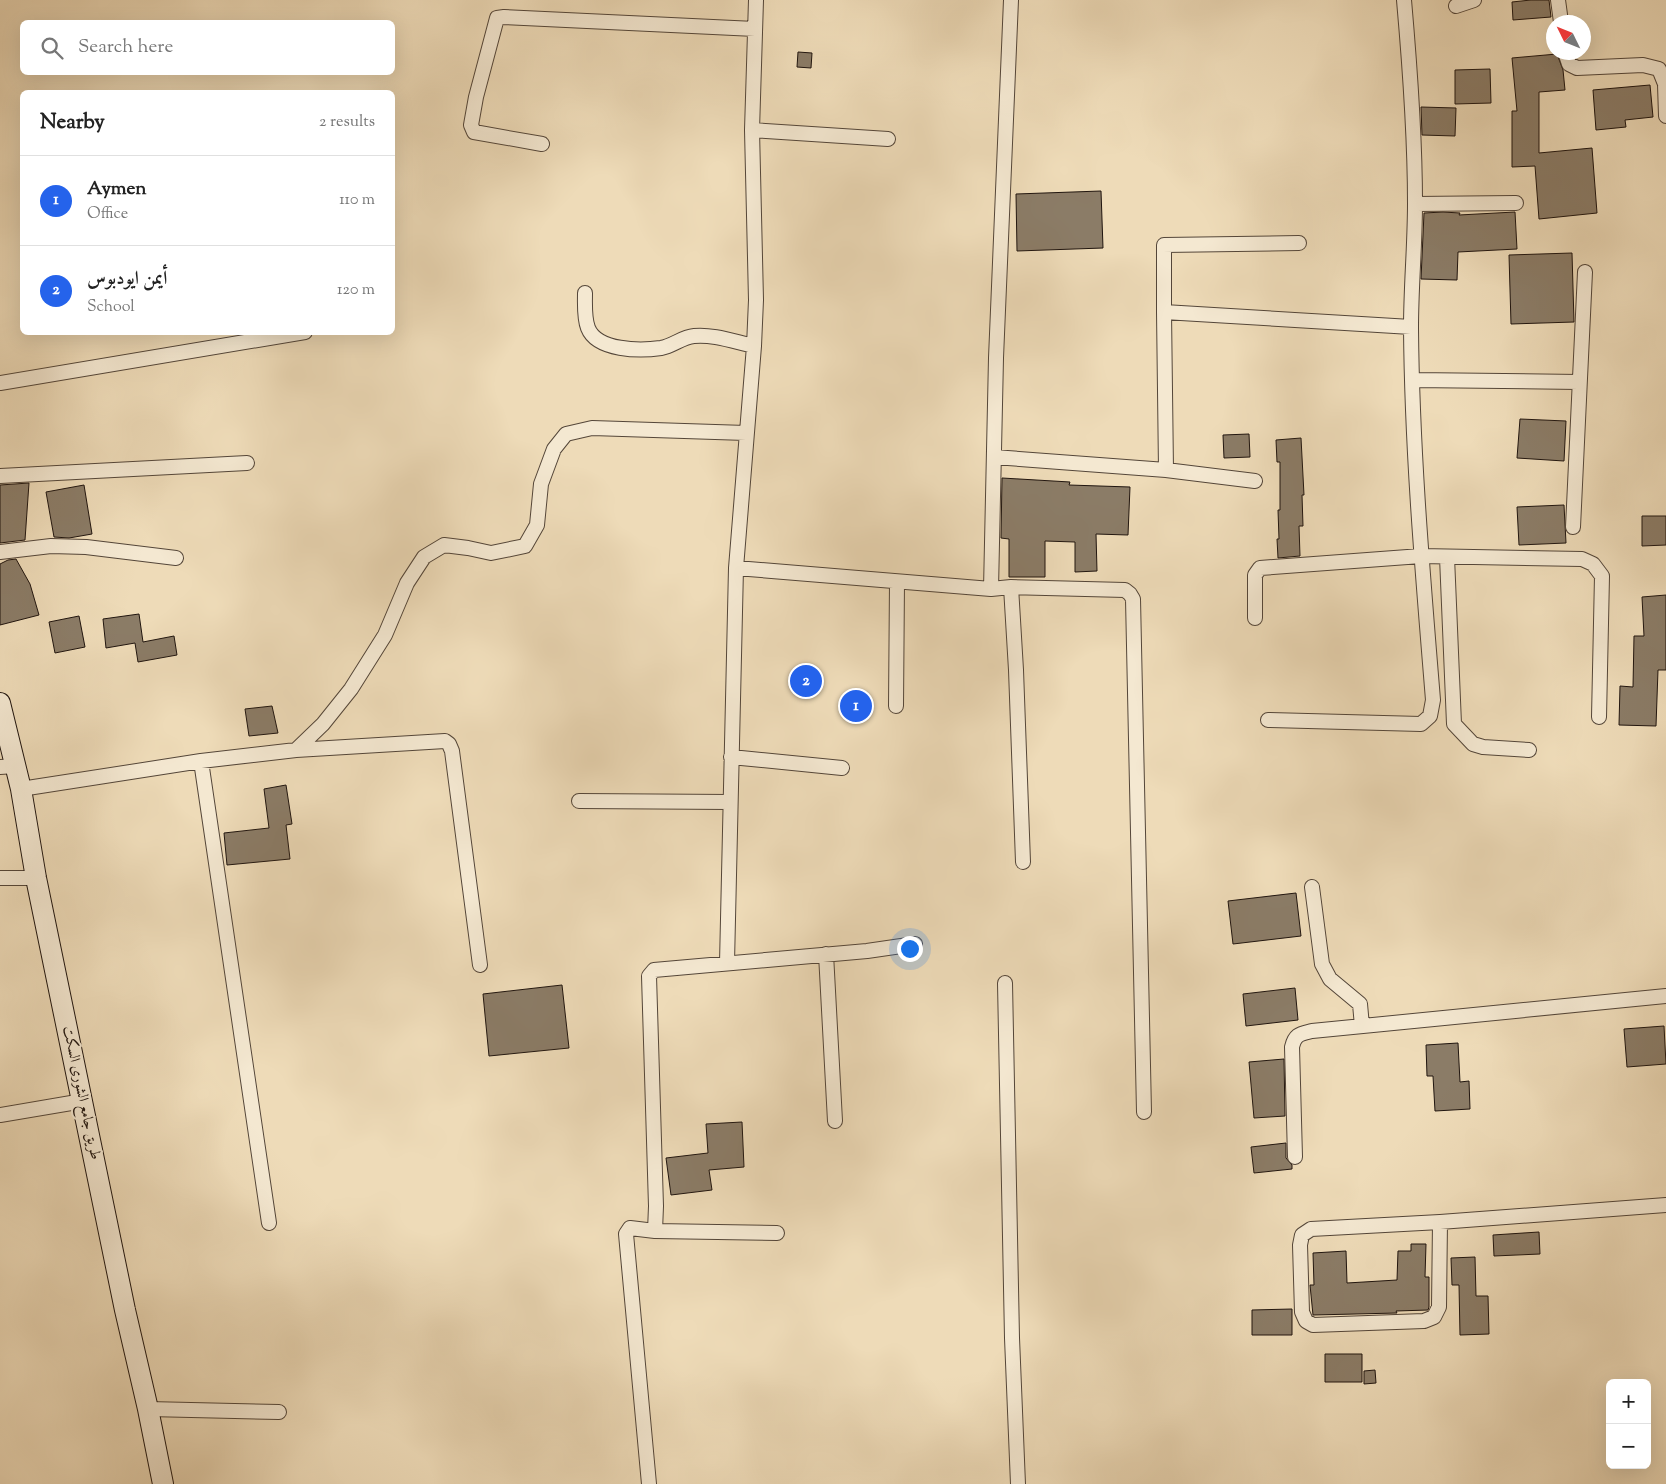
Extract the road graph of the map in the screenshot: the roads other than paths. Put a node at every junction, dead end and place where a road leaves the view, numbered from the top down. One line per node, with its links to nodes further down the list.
1 (756, 0): 8 (street)
2 (1011, 0): 27 (street)
3 (1404, 0): 15 (street)
4 (1474, 0): 6 (street)
5 (1558, 0): 7 (street)
6 (1456, 6)
7 (1560, 15)
8 (755, 29): 11 (street); 13 (street)
9 (1568, 60): 10 (street)
10 (1666, 116)
11 (752, 130): 12 (street); 22 (street)
12 (888, 139)
13 (542, 144)
14 (1516, 203): 15 (street)
15 (1415, 204): 20 (street)
16 (1299, 244): 19 (street)
17 (1585, 272): 24 (street)
18 (584, 293): 22 (street)
19 (1164, 312): 20 (street); 29 (street)
20 (1411, 326): 23 (street)
21 (287, 335): 25 (street)
22 (754, 346): 26 (street)
23 (1413, 380): 24 (street); 34 (street)
24 (1579, 382): 32 (street)
25 (0, 383)
26 (746, 433): 37 (street); 46 (street)
27 (994, 457): 29 (street); 40 (street)
28 (247, 462): 30 (street)
29 (1166, 470): 31 (street)
30 (0, 476)
31 (1255, 481)
32 (1574, 527)
33 (0, 552): 36 (street)
34 (1421, 556): 35 (street); 41 (street); 45 (street)
35 (1447, 556): 44 (street); 47 (street)
36 (176, 558)
37 (736, 568): 38 (street); 48 (street)
38 (897, 582): 40 (street); 43 (street)
39 (1011, 587): 40 (street); 55 (street); 67 (street)
40 (991, 588)
41 (1255, 618)
42 (0, 703): 50 (main road, طريق جامع الشورى السكت)
43 (896, 706)
44 (1599, 717)
45 (1268, 720)
46 (296, 750): 49 (street); 62 (street)
47 (1529, 750)
48 (731, 757): 51 (street); 54 (street)
49 (201, 761): 52 (street); 73 (street)
50 (8, 766): 52 (main road, طريق جامع الشورى السكت)
51 (842, 768)
52 (21, 789): 57 (main road, طريق جامع الشورى السكت)
53 (579, 801): 54 (street)
54 (730, 802): 61 (street)
55 (1023, 862)
56 (0, 878): 57 (street)
57 (36, 878): 66 (main road, طريق جامع الشورى السكت)
58 (1312, 887): 65 (street)
59 (915, 944): 60 (street)
60 (826, 954): 61 (street); 69 (street)
61 (728, 963): 74 (street)
62 (480, 965)
63 (1005, 983): 80 (street)
64 (1666, 996): 65 (street)
65 (1362, 1026): 70 (street)
66 (83, 1100): 68 (street); 76 (main road, طريق جامع الشورى السكت)
67 (1144, 1112)
68 (0, 1114)
69 (835, 1121)
70 (1295, 1158)
71 (1666, 1205): 72 (street)
72 (1440, 1222): 72 (street)
73 (269, 1223)
74 (655, 1231): 75 (street); 79 (street)
75 (777, 1233)
76 (148, 1409): 77 (street); 78 (main road, طريق جامع الشورى السكت)
77 (279, 1412)
78 (163, 1484)
79 (650, 1484)
80 (1018, 1484)

